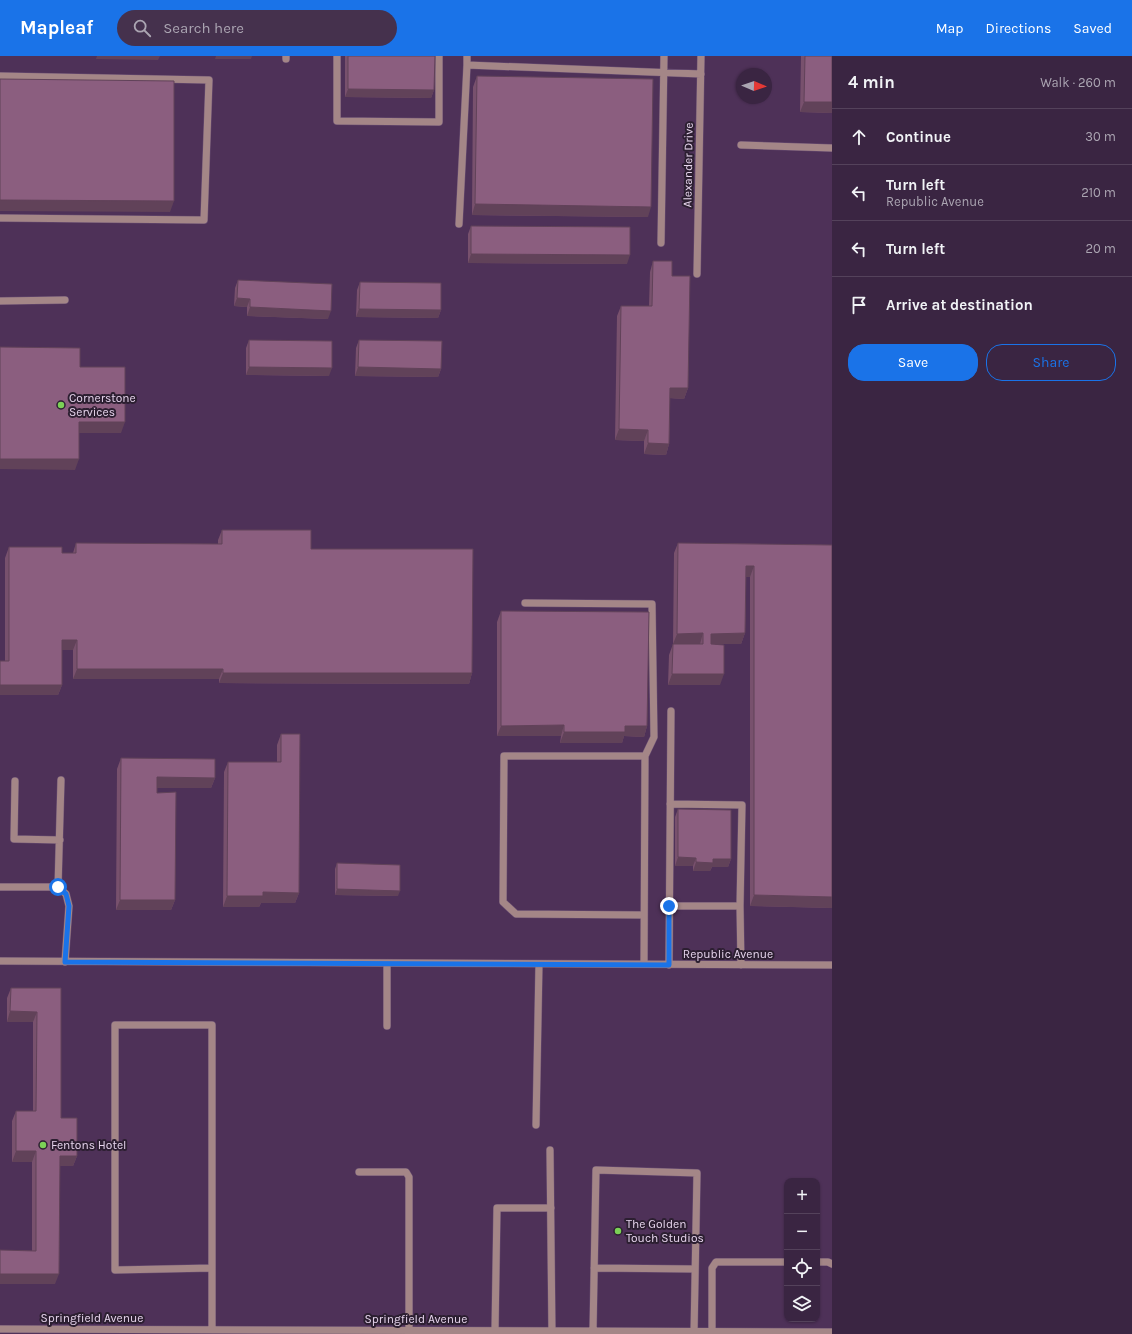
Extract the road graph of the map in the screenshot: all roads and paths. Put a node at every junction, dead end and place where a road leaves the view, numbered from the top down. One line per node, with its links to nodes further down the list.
1 (337, 56): 2 (street)
2 (439, 56)
3 (467, 56): 6 (street)
4 (664, 56): 7 (street)
5 (701, 56): 8 (street, Alexander Drive)
6 (466, 65): 7 (street); 13 (street)
7 (664, 72): 8 (street); 14 (street)
8 (701, 74): 15 (street, Alexander Drive)
9 (0, 76): 12 (street)
10 (741, 145): 11 (street)
11 (832, 148)
12 (0, 218)
13 (459, 224)
14 (661, 243)
15 (698, 274)
16 (65, 300): 17 (street)
17 (0, 301)
18 (525, 603): 20 (street)
19 (671, 711): 23 (street)
20 (645, 756): 29 (street); 29 (street)
21 (61, 780): 24 (street)
22 (15, 781): 24 (street)
23 (670, 804): 27 (street); 28 (street)
24 (60, 840): 26 (street)
25 (0, 887): 26 (street)
26 (58, 887): 31 (street)
27 (669, 906): 28 (street); 35 (street)
28 (740, 906): 36 (street)
29 (644, 915): 34 (street)
30 (0, 961): 31 (street, Republic Avenue)
31 (65, 962): 32 (street, Republic Avenue)
32 (387, 963): 33 (street, Republic Avenue); 38 (street)
33 (539, 964): 34 (street, Republic Avenue); 39 (street)
34 (644, 964): 35 (street, Republic Avenue)
35 (669, 965): 36 (street, Republic Avenue)
36 (741, 965): 37 (street, Republic Avenue)
37 (832, 965)
38 (387, 1026)
39 (536, 1126)
40 (550, 1150): 42 (street)
41 (359, 1172): 51 (street)
42 (551, 1208): 52 (street); 56 (street)
43 (784, 1262): 57 (street)
44 (820, 1262): 45 (street)
45 (832, 1264)
46 (212, 1268): 46 (street); 50 (street)
47 (594, 1268): 48 (street); 48 (street); 53 (street)
48 (695, 1269): 59 (street)
49 (0, 1329): 50 (street, Springfield Avenue)
50 (212, 1330): 54 (street, Springfield Avenue)
51 (409, 1330): 52 (street, Springfield Avenue); 55 (street, Springfield Avenue)
52 (495, 1330): 56 (street, Springfield Avenue)
53 (593, 1331): 56 (street, Springfield Avenue); 59 (street, Springfield Avenue)
54 (265, 1332): 55 (street, Springfield Avenue)
55 (281, 1332)
56 (552, 1332)
57 (712, 1332): 58 (street, Springfield Avenue); 59 (street, Springfield Avenue)
58 (832, 1332)
59 (694, 1333)

